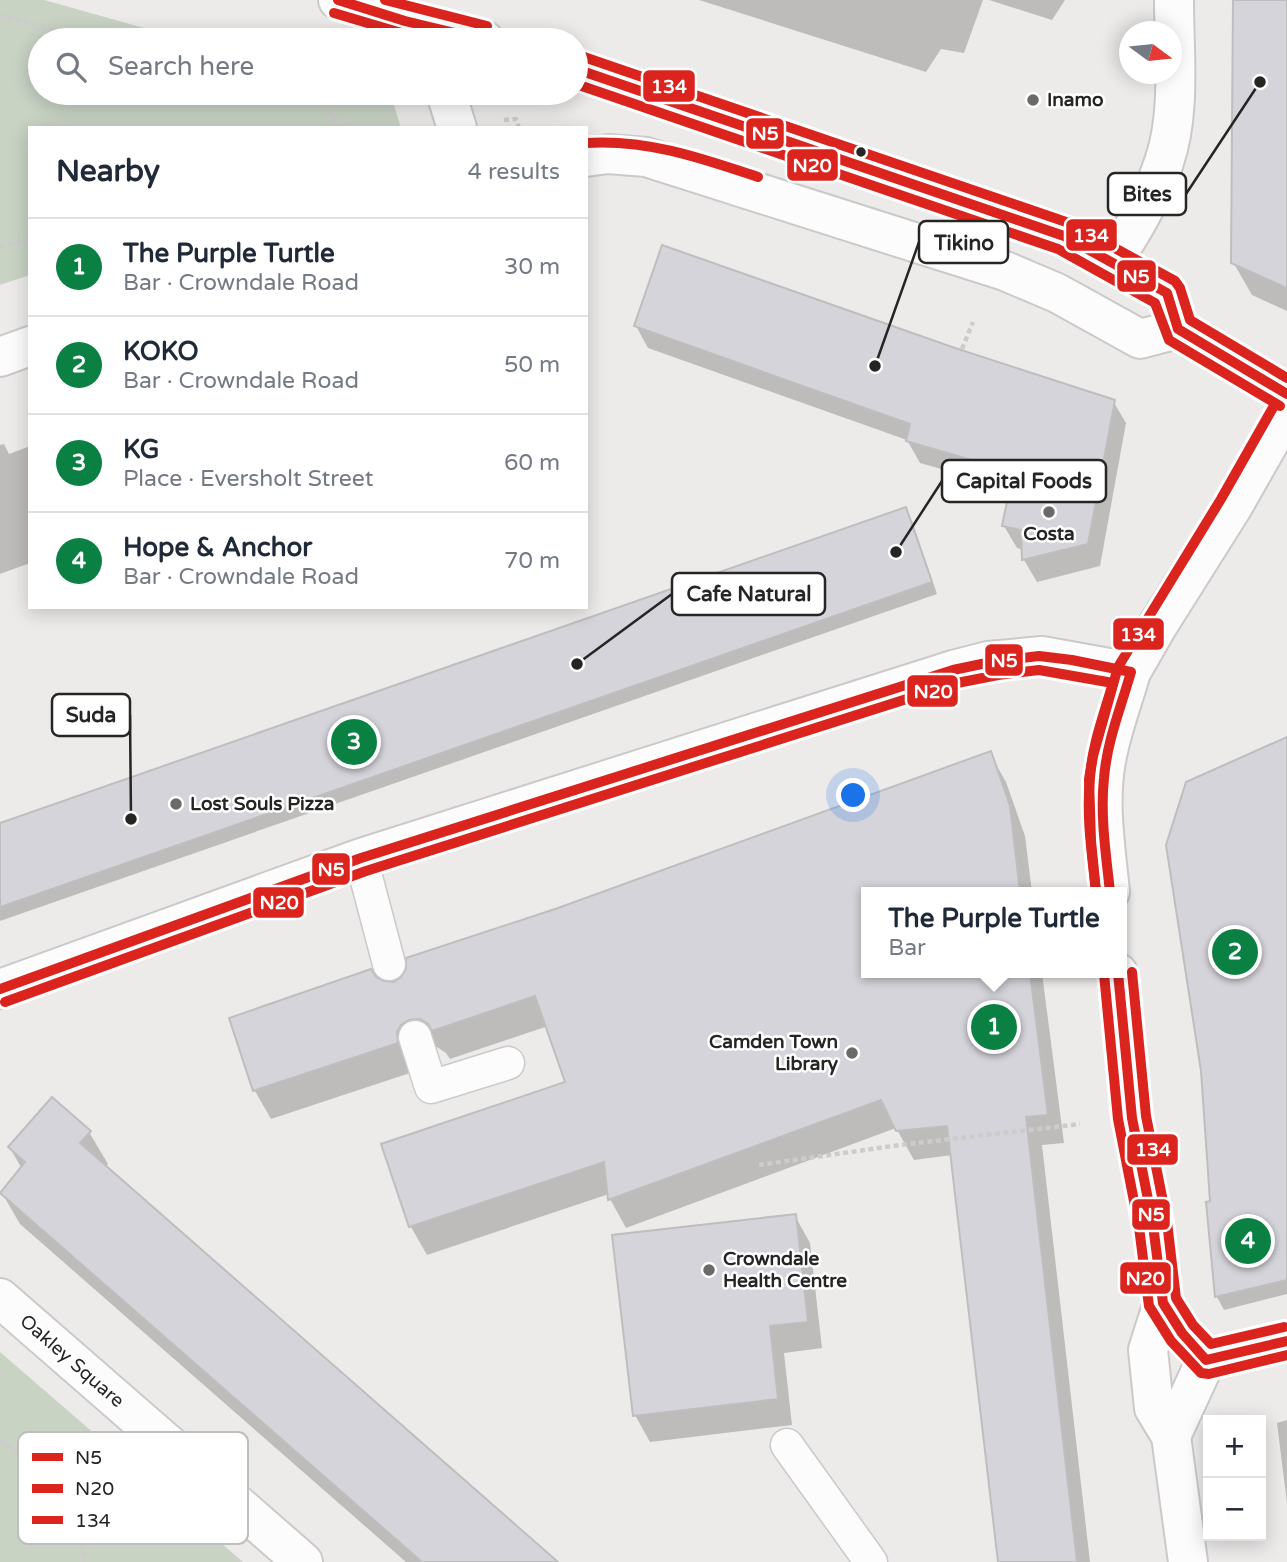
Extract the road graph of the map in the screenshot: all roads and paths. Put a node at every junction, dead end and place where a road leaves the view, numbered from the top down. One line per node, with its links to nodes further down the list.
1 (338, 0): 5 (main road)
2 (1174, 0): 16 (main road)
3 (0, 15): 4 (path)
4 (47, 28)
5 (404, 28)
6 (588, 73): 16 (main road)
7 (326, 105): 10 (path)
8 (450, 105): 11 (main road)
9 (516, 119): 12 (path)
10 (336, 126)
11 (456, 126)
12 (518, 126)
13 (588, 157): 18 (main road)
14 (28, 239): 15 (path)
15 (0, 247)
16 (1111, 263): 18 (main road)
17 (973, 322): 20 (path)
18 (1178, 329): 22 (main road)
19 (28, 347): 21 (main road)
20 (961, 349)
21 (0, 357)
22 (1287, 394)
23 (1287, 411): 24 (main road)
24 (1131, 672): 25 (main road); 26 (main road)
25 (361, 859): 27 (lane); 29 (main road)
26 (1110, 887)
27 (389, 964)
28 (1118, 978): 35 (main road)
29 (0, 989)
30 (415, 1037): 31 (lane)
31 (508, 1063)
32 (1080, 1124): 33 (path)
33 (759, 1165)
34 (0, 1298): 38 (main road, Oakley Square)
35 (1163, 1303): 37 (main road); 39 (main road)
36 (1287, 1341): 37 (main road)
37 (1206, 1360): 39 (main road)
38 (154, 1432)
39 (1171, 1436): 48 (main road)
40 (0, 1440): 42 (path)
41 (787, 1445): 47 (lane)
42 (18, 1453)
43 (248, 1514): 46 (main road, Oakley Square)
44 (81, 1544): 45 (path)
45 (85, 1562)
46 (303, 1562)
47 (871, 1562)
48 (1188, 1562)

